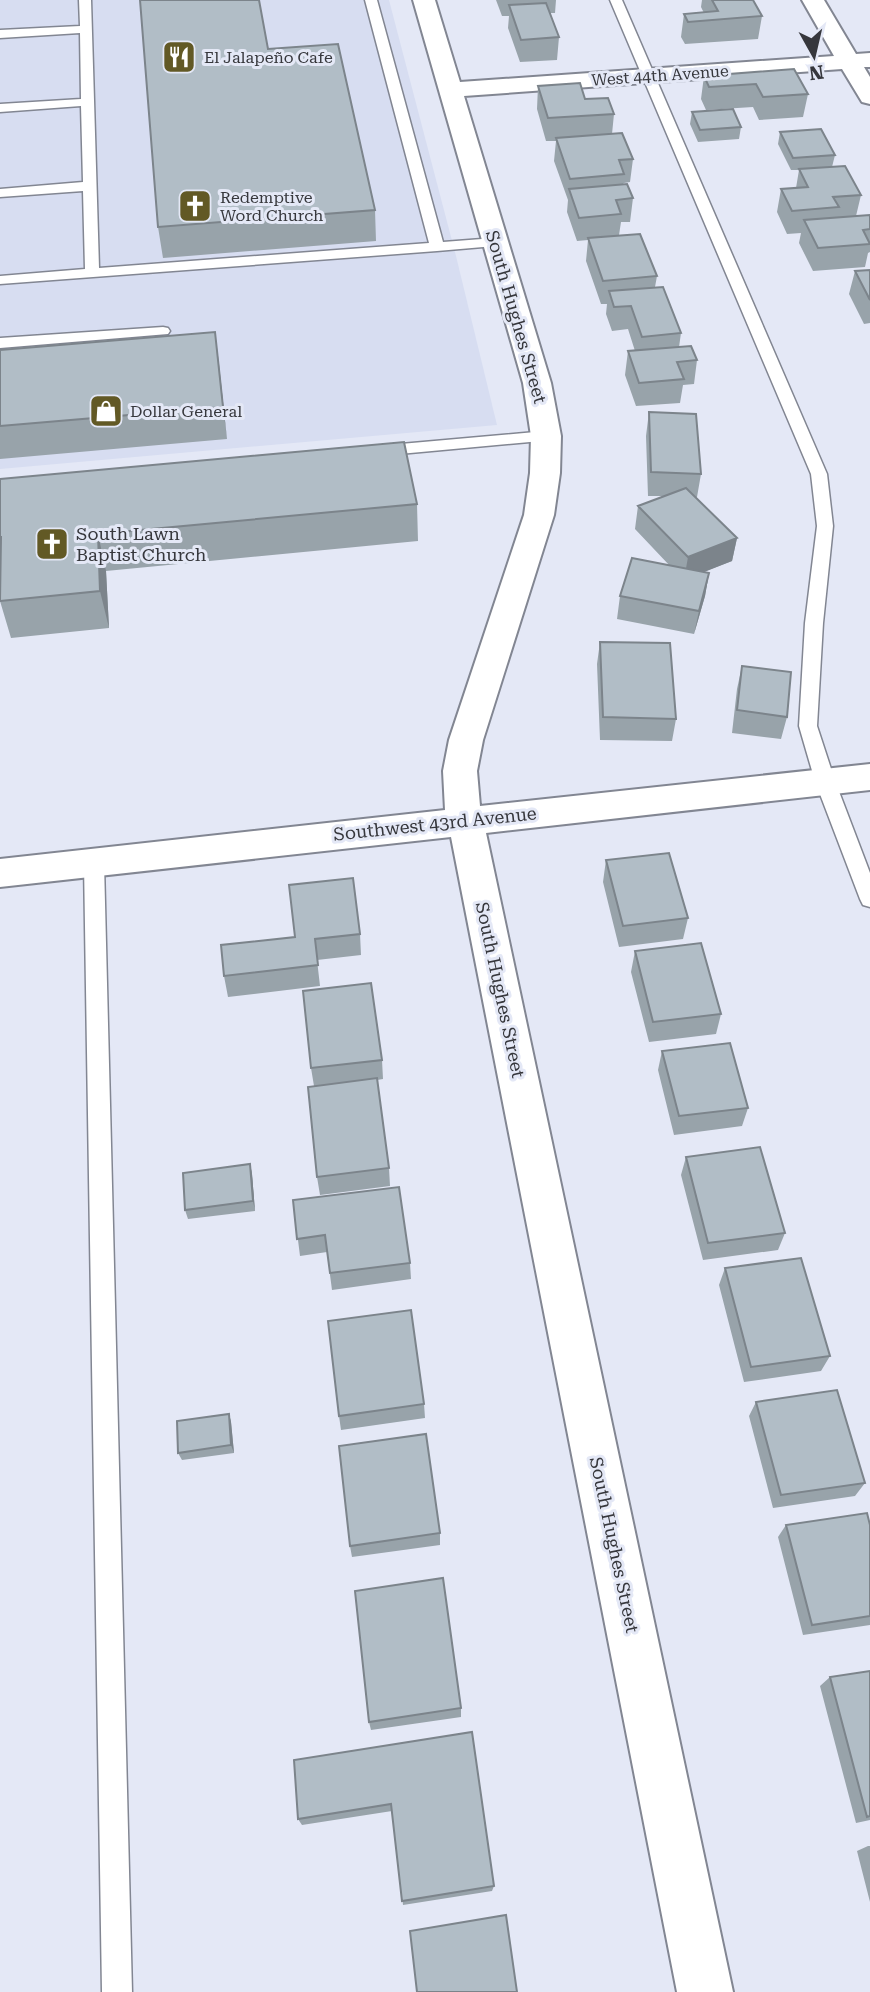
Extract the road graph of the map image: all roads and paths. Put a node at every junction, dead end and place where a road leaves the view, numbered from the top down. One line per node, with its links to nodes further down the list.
1 (85, 0): 6 (lane)
2 (371, 0): 17 (lane)
3 (424, 0): 10 (street, South Hughes Street)
4 (616, 0): 9 (lane)
5 (813, 0): 8 (street)
6 (86, 29): 7 (lane); 12 (lane)
7 (0, 34)
8 (860, 61): 9 (street, West 44th Avenue); 11 (street)
9 (651, 75): 10 (street, West 44th Avenue); 25 (lane)
10 (450, 90): 16 (street, South Hughes Street)
11 (870, 97)
12 (88, 102): 13 (lane); 14 (lane)
13 (0, 108)
14 (90, 186): 15 (lane); 18 (lane)
15 (0, 193)
16 (495, 242): 17 (lane); 22 (street, South Hughes Street)
17 (437, 247): 18 (lane)
18 (92, 274): 19 (lane)
19 (0, 280)
20 (163, 331): 21 (lane)
21 (0, 343)
22 (546, 436): 23 (lane); 26 (street, South Hughes Street)
23 (355, 454)
24 (870, 776): 25 (street, Southwest 43rd Avenue)
25 (825, 781): 26 (street, Southwest 43rd Avenue); 29 (lane)
26 (465, 821): 27 (street, Southwest 43rd Avenue); 31 (street, South Hughes Street)
27 (94, 863): 28 (street, Southwest 43rd Avenue); 30 (lane)
28 (0, 873)
29 (870, 899)
30 (117, 1992)
31 (705, 1992)

